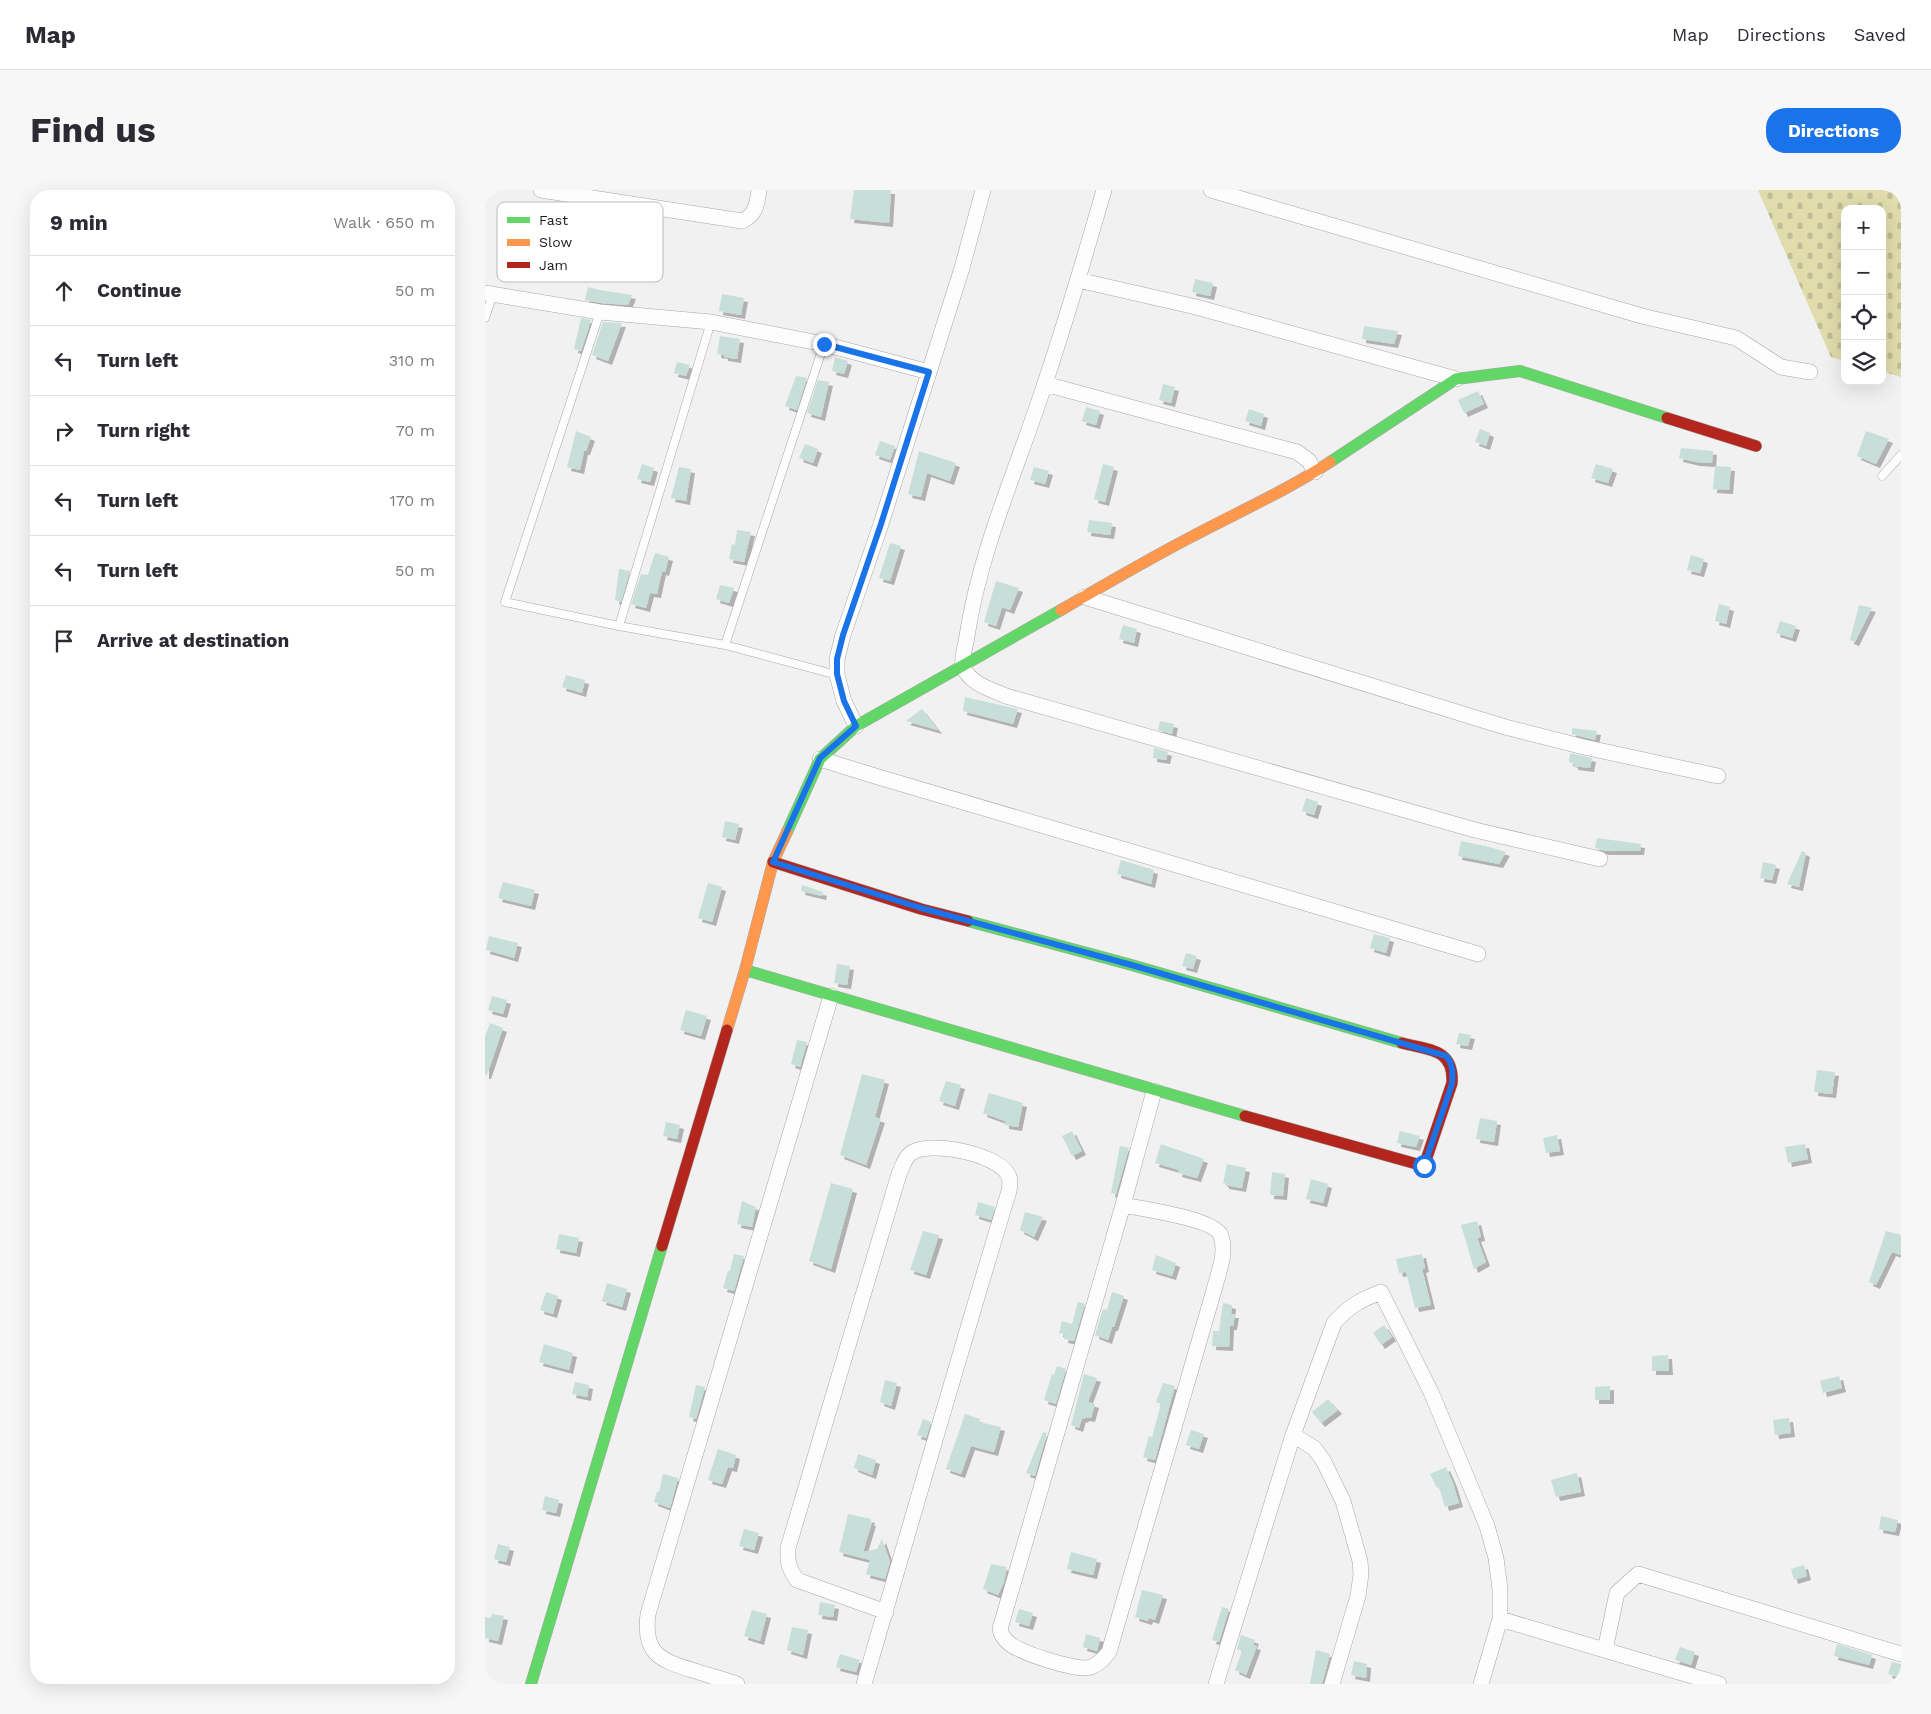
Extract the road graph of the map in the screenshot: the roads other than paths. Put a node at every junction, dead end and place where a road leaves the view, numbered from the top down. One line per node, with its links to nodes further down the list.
1 (541, 190): 6 (street)
2 (759, 190): 7 (street)
3 (983, 190): 14 (street)
4 (1104, 190): 8 (street)
5 (1211, 190): 15 (street)
6 (619, 202)
7 (663, 209)
8 (1078, 280): 16 (street); 17 (street)
9 (489, 293): 10 (street); 11 (lane)
10 (600, 312): 12 (street); 23 (lane)
11 (485, 318)
12 (711, 322): 13 (street); 23 (lane)
13 (824, 344): 14 (street); 24 (lane)
14 (929, 372): 26 (street)
15 (1810, 372)
16 (1457, 380): 18 (street); 20 (street)
17 (1045, 384): 20 (street); 25 (street)
18 (1756, 446)
19 (1901, 456): 21 (lane)
20 (1315, 472): 22 (street)
21 (1882, 476)
22 (1085, 597): 25 (street); 29 (street)
23 (619, 626): 24 (lane)
24 (725, 645): 26 (lane)
25 (963, 664): 27 (street); 30 (street)
26 (837, 674): 27 (street)
27 (856, 726): 28 (street)
28 (820, 758): 31 (street); 32 (street)
29 (1718, 776)
30 (1600, 859)
31 (773, 862): 33 (street); 35 (street)
32 (1477, 954)
33 (745, 970): 34 (street); 42 (street)
34 (831, 996): 35 (street); 43 (street)
35 (1154, 1091): 36 (street)
36 (1123, 1205): 36 (street)
37 (1293, 1435): 39 (street); 45 (street); 46 (street)
38 (886, 1612): 38 (street); 44 (street)
39 (1500, 1619): 40 (street); 47 (street)
40 (1605, 1650): 41 (street); 48 (street)
41 (1901, 1654)
42 (531, 1684)
43 (737, 1684)
44 (864, 1684)
45 (1216, 1684)
46 (1332, 1684)
47 (1481, 1684)
48 (1719, 1684)

